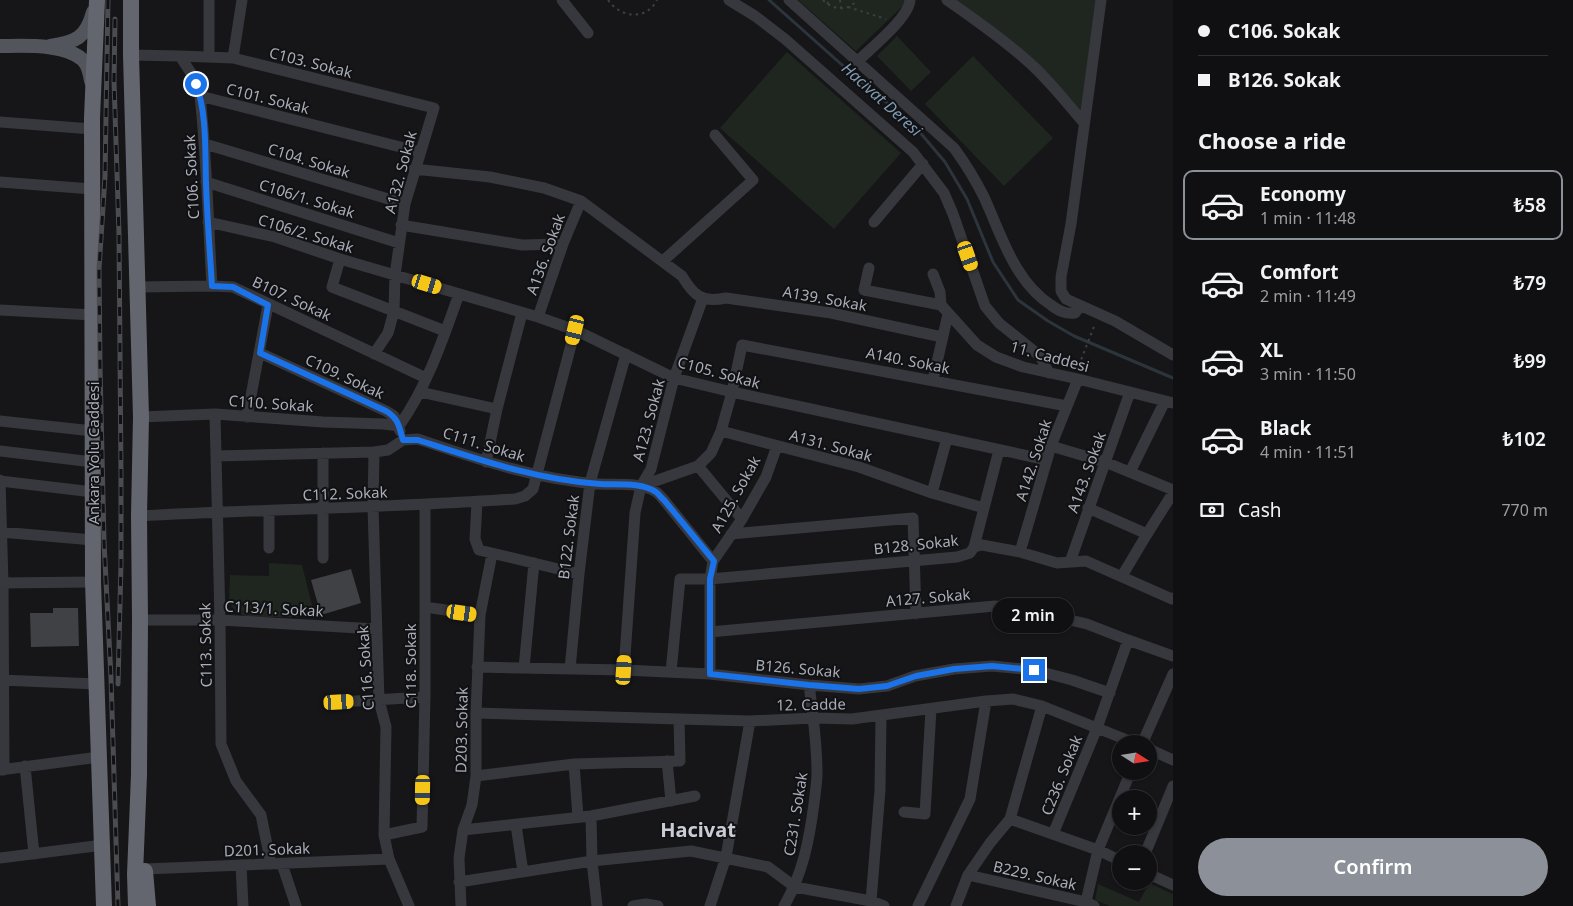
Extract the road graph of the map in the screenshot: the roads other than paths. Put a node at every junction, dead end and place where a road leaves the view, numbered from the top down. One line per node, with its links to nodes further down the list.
1 (97, 0): 13 (main road); 19 (highway, Ankara Yolu Caddesi)
2 (131, 0): 14 (highway)
3 (209, 0): 16 (street)
4 (242, 0): 17 (street)
5 (562, 0): 11 (street)
6 (729, 0): 28 (street)
7 (789, 0): 18 (street)
8 (910, 0): 18 (street)
9 (947, 0): 23 (street)
10 (1102, 0): 23 (street)
11 (588, 33)
12 (0, 46): 13 (main road)
13 (42, 47): 19 (main road)
14 (131, 55): 15 (street); 45 (highway)
15 (180, 56): 16 (street, C103. Sokak); 20 (street)
16 (209, 57): 17 (street, C103. Sokak)
17 (233, 58): 21 (street, C103. Sokak)
18 (858, 61): 50 (street)
19 (93, 95): 24 (highway, Ankara Yolu Caddesi)
20 (200, 96): 26 (street, C106. Sokak); 27 (street, C101. Sokak)
21 (434, 108): 27 (street, A132. Sokak)
22 (0, 122): 24 (street)
23 (1084, 123): 50 (street)
24 (92, 129): 32 (highway, Ankara Yolu Caddesi)
25 (715, 135): 41 (street)
26 (205, 144): 31 (street, C106. Sokak); 34 (street, C104. Sokak)
27 (420, 152): 29 (street, A132. Sokak)
28 (923, 164): 36 (street); 64 (street)
29 (414, 169): 33 (street); 34 (street, A132. Sokak)
30 (0, 182): 32 (street)
31 (206, 182): 35 (street, C106. Sokak); 38 (street, C106/1. Sokak)
32 (92, 189): 55 (highway, Ankara Yolu Caddesi)
33 (581, 201): 39 (street, A136. Sokak); 41 (street)
34 (404, 204): 37 (street, A132. Sokak)
35 (208, 222): 40 (street, C106/2. Sokak); 46 (street, C106. Sokak)
36 (874, 222)
37 (401, 225): 38 (street, A132. Sokak); 39 (street)
38 (399, 243): 44 (street, A132. Sokak)
39 (563, 244): 56 (street, A136. Sokak)
40 (340, 259): 44 (street, C106/2. Sokak); 53 (street)
41 (663, 261): 48 (street)
42 (868, 268): 52 (street)
43 (933, 274): 52 (street)
44 (395, 275): 47 (street, C105. Sokak); 53 (street, A132. Sokak)
45 (137, 286): 46 (street, B107. Sokak); 77 (highway)
46 (212, 286): 49 (street, B107. Sokak)
47 (459, 294): 54 (street, C105. Sokak); 58 (street)
48 (703, 298): 59 (street, A139. Sokak); 66 (street, A123. Sokak)
49 (268, 305): 60 (street); 61 (street, B107. Sokak)
50 (1080, 306): 63 (street)
51 (0, 310): 55 (street)
52 (944, 310): 59 (street); 64 (street, 11. Caddesi)
53 (394, 311): 58 (street); 61 (street, A132. Sokak)
54 (522, 313): 56 (street, C105. Sokak); 74 (street)
55 (93, 315): 80 (highway, Ankara Yolu Caddesi)
56 (538, 317): 57 (street, C105. Sokak)
57 (575, 330): 62 (street, C105. Sokak); 97 (street)
58 (446, 331): 65 (street)
59 (942, 338): 68 (street)
60 (260, 353): 76 (street); 79 (street, C109. Sokak)
61 (374, 354): 65 (street, B107. Sokak)
62 (626, 354): 66 (street, C105. Sokak); 99 (street, B122. Sokak)
63 (1173, 355)
64 (1049, 373): 67 (street, 11. Caddesi)
65 (426, 378): 69 (street)
66 (674, 378): 70 (street, C105. Sokak); 100 (street, A123. Sokak)
67 (1078, 379): 71 (street, 11. Caddesi); 73 (street, A142. Sokak)
68 (933, 380): 70 (street, A140. Sokak); 73 (street, A140. Sokak)
69 (420, 392): 74 (street); 79 (street)
70 (732, 392): 81 (street); 82 (street, C105. Sokak)
71 (1130, 392): 72 (street, 11. Caddesi); 94 (street, A143. Sokak)
72 (1169, 402): 96 (street)
73 (1067, 406): 85 (street, A142. Sokak)
74 (497, 409): 93 (street)
75 (215, 414): 76 (street, C110. Sokak); 77 (street, C110. Sokak); 90 (street, C113. Sokak)
76 (247, 417): 79 (street, C110. Sokak)
77 (141, 418): 112 (highway)
78 (0, 421): 80 (street)
79 (399, 426): 83 (street, C109. Sokak)
80 (93, 431): 92 (highway, Ankara Yolu Caddesi)
81 (721, 431): 84 (street, A131. Sokak); 95 (street)
82 (947, 438): 86 (street, C105. Sokak); 103 (street)
83 (403, 440): 88 (street); 93 (street, C111. Sokak)
84 (777, 446): 103 (street, A131. Sokak); 113 (street, A125. Sokak)
85 (1051, 446): 91 (street, A142. Sokak); 94 (street)
86 (999, 450): 91 (street, C105. Sokak); 107 (street)
87 (0, 451): 92 (street)
88 (374, 452): 89 (street); 106 (street, C116. Sokak)
89 (323, 453): 90 (street); 109 (street)
90 (216, 456): 111 (street, C113. Sokak)
91 (1047, 460): 120 (street, A142. Sokak)
92 (93, 462): 101 (highway, Ankara Yolu Caddesi)
93 (486, 462): 97 (street, C111. Sokak)
94 (1105, 462): 96 (street); 108 (street, A143. Sokak)
95 (698, 466): 100 (street); 113 (street)
96 (1130, 472): 102 (street)
97 (537, 475): 99 (street, C111. Sokak); 104 (street, C112. Sokak)
98 (0, 481): 101 (street); 114 (street)
99 (590, 483): 100 (street, C111. Sokak); 127 (street, B122. Sokak)
100 (641, 486): 124 (street, C111. Sokak); 145 (street, A123. Sokak)
101 (93, 492): 117 (highway, Ankara Yolu Caddesi)
102 (1173, 492): 116 (street)
103 (932, 493): 107 (street, A131. Sokak)
104 (477, 502): 105 (street, C112. Sokak); 121 (street)
105 (425, 505): 106 (street, C112. Sokak); 133 (street, C118. Sokak)
106 (373, 507): 109 (street, C112. Sokak); 138 (street, C116. Sokak)
107 (984, 508): 118 (street)
108 (1088, 508): 116 (street); 125 (street, A143. Sokak)
109 (322, 509): 110 (street, C112. Sokak); 122 (street)
110 (269, 510): 111 (street, C112. Sokak); 119 (street)
111 (218, 512): 112 (street, C112. Sokak); 137 (street, C113. Sokak)
112 (139, 516): 136 (highway)
113 (742, 520): 115 (street, A125. Sokak)
114 (1, 532): 117 (street); 131 (street)
115 (731, 534): 123 (street); 124 (street, A125. Sokak)
116 (1147, 534): 128 (street)
117 (93, 540): 130 (highway, Ankara Yolu Caddesi)
118 (974, 547): 120 (street, B128. Sokak); 123 (street, B128. Sokak)
119 (269, 548)
120 (1020, 552): 125 (street, B128. Sokak)
121 (492, 554): 126 (street); 135 (street, D203. Sokak)
122 (323, 558)
123 (914, 560): 129 (street, B128. Sokak); 134 (street)
124 (714, 561): 129 (street, A125. Sokak)
125 (1070, 562): 128 (street, B128. Sokak)
126 (534, 563): 127 (street); 143 (street)
127 (579, 574): 144 (street, B122. Sokak)
128 (1122, 576): 132 (street, B128. Sokak)
129 (710, 579): 139 (street, A125. Sokak); 146 (street, B128. Sokak)
130 (93, 582): 131 (street); 150 (highway, Ankara Yolu Caddesi)
131 (2, 583): 149 (street)
132 (1173, 598)
133 (425, 607): 135 (street); 153 (street, C118. Sokak)
134 (916, 614): 139 (street, A127. Sokak); 140 (street, A127. Sokak)
135 (480, 615): 142 (street, D203. Sokak)
136 (140, 620): 137 (street, C113/1. Sokak); 174 (highway)
137 (220, 620): 138 (street, C113/1. Sokak); 197 (street, C113. Sokak)
138 (376, 628): 154 (street, C116. Sokak)
139 (710, 632): 147 (street, A125. Sokak)
140 (1128, 640): 141 (street, A127. Sokak); 152 (street, C236. Sokak)
141 (1173, 656)
142 (478, 667): 143 (street, B126. Sokak); 159 (street, D203. Sokak)
143 (524, 668): 144 (street, B126. Sokak)
144 (570, 669): 145 (street, B126. Sokak)
145 (624, 670): 146 (street, B126. Sokak)
146 (671, 672): 147 (street, B126. Sokak)
147 (710, 674): 151 (street, B126. Sokak)
148 (1173, 674): 166 (street)
149 (2, 680): 150 (street); 173 (street)
150 (97, 684): 168 (highway, Ankara Yolu Caddesi)
151 (809, 685): 152 (street, B126. Sokak); 161 (street, C231. Sokak)
152 (1110, 694): 164 (street, C236. Sokak)
153 (425, 697): 154 (street); 187 (street, C118. Sokak)
154 (379, 700): 156 (street); 187 (street, C116. Sokak)
155 (986, 701): 157 (street, 12. Cadde); 158 (street, 12. Cadde); 221 (street)
156 (339, 702)
157 (1042, 706): 164 (street, 12. Cadde); 183 (street)
158 (931, 709): 160 (street, 12. Cadde); 180 (street)
159 (476, 713): 162 (street, 12. Cadde); 175 (street, D203. Sokak)
160 (881, 716): 161 (street, 12. Cadde); 206 (street)
161 (814, 718): 163 (street, 12. Cadde); 205 (street, C231. Sokak)
162 (678, 720): 163 (street, 12. Cadde); 170 (street)
163 (750, 720): 192 (street)
164 (1097, 728): 165 (street, 12. Cadde); 186 (street, C236. Sokak)
165 (1114, 735)
166 (1146, 735)
167 (1158, 753): 169 (street)
168 (99, 757): 172 (street); 188 (highway, Ankara Yolu Caddesi)
169 (1173, 760)
170 (667, 761): 171 (street); 179 (street)
171 (574, 764): 175 (street); 182 (street)
172 (25, 766): 173 (street); 191 (street)
173 (2, 770)
174 (139, 775): 199 (highway); 209 (highway)
175 (476, 776): 185 (street, D203. Sokak)
176 (1126, 780): 190 (street)
177 (1173, 786): 189 (street)
178 (695, 796): 179 (street)
179 (671, 801): 181 (street)
180 (904, 812)
181 (591, 816): 182 (street); 196 (street)
182 (578, 817): 184 (street)
183 (1010, 819): 186 (street); 201 (street)
184 (516, 825): 185 (street); 200 (street)
185 (463, 830): 203 (street, D203. Sokak)
186 (1053, 834): 190 (street)
187 (384, 835): 195 (street, C116. Sokak)
188 (103, 845): 191 (street); 208 (highway, Ankara Yolu Caddesi)
189 (1149, 845)
190 (1098, 850): 193 (street); 207 (street)
191 (34, 854): 194 (street)
192 (726, 857): 196 (street); 205 (street); 218 (street)
193 (1112, 857)
194 (0, 858)
195 (389, 859): 197 (street, D201. Sokak); 213 (street, C116. Sokak)
196 (592, 861): 200 (street); 215 (street)
197 (277, 864): 198 (street, D201. Sokak); 212 (street, C113. Sokak)
198 (241, 865): 199 (street, D201. Sokak); 211 (street)
199 (145, 869): 210 (highway)
200 (523, 872): 203 (street)
201 (968, 875): 207 (street, B229. Sokak); 222 (street)
202 (1157, 878): 204 (street)
203 (460, 882): 214 (street, D203. Sokak)
204 (1173, 885)
205 (795, 887): 206 (street); 219 (street, C231. Sokak)
206 (871, 901): 220 (street)
207 (1089, 905)
208 (104, 906)
209 (136, 906)
210 (148, 906)
211 (243, 906)
212 (296, 906)
213 (409, 906)
214 (461, 906)
215 (597, 906)
216 (634, 906): 217 (street)
217 (658, 906)
218 (710, 906)
219 (784, 906)
220 (884, 906)
221 (918, 906)
222 (956, 906)

